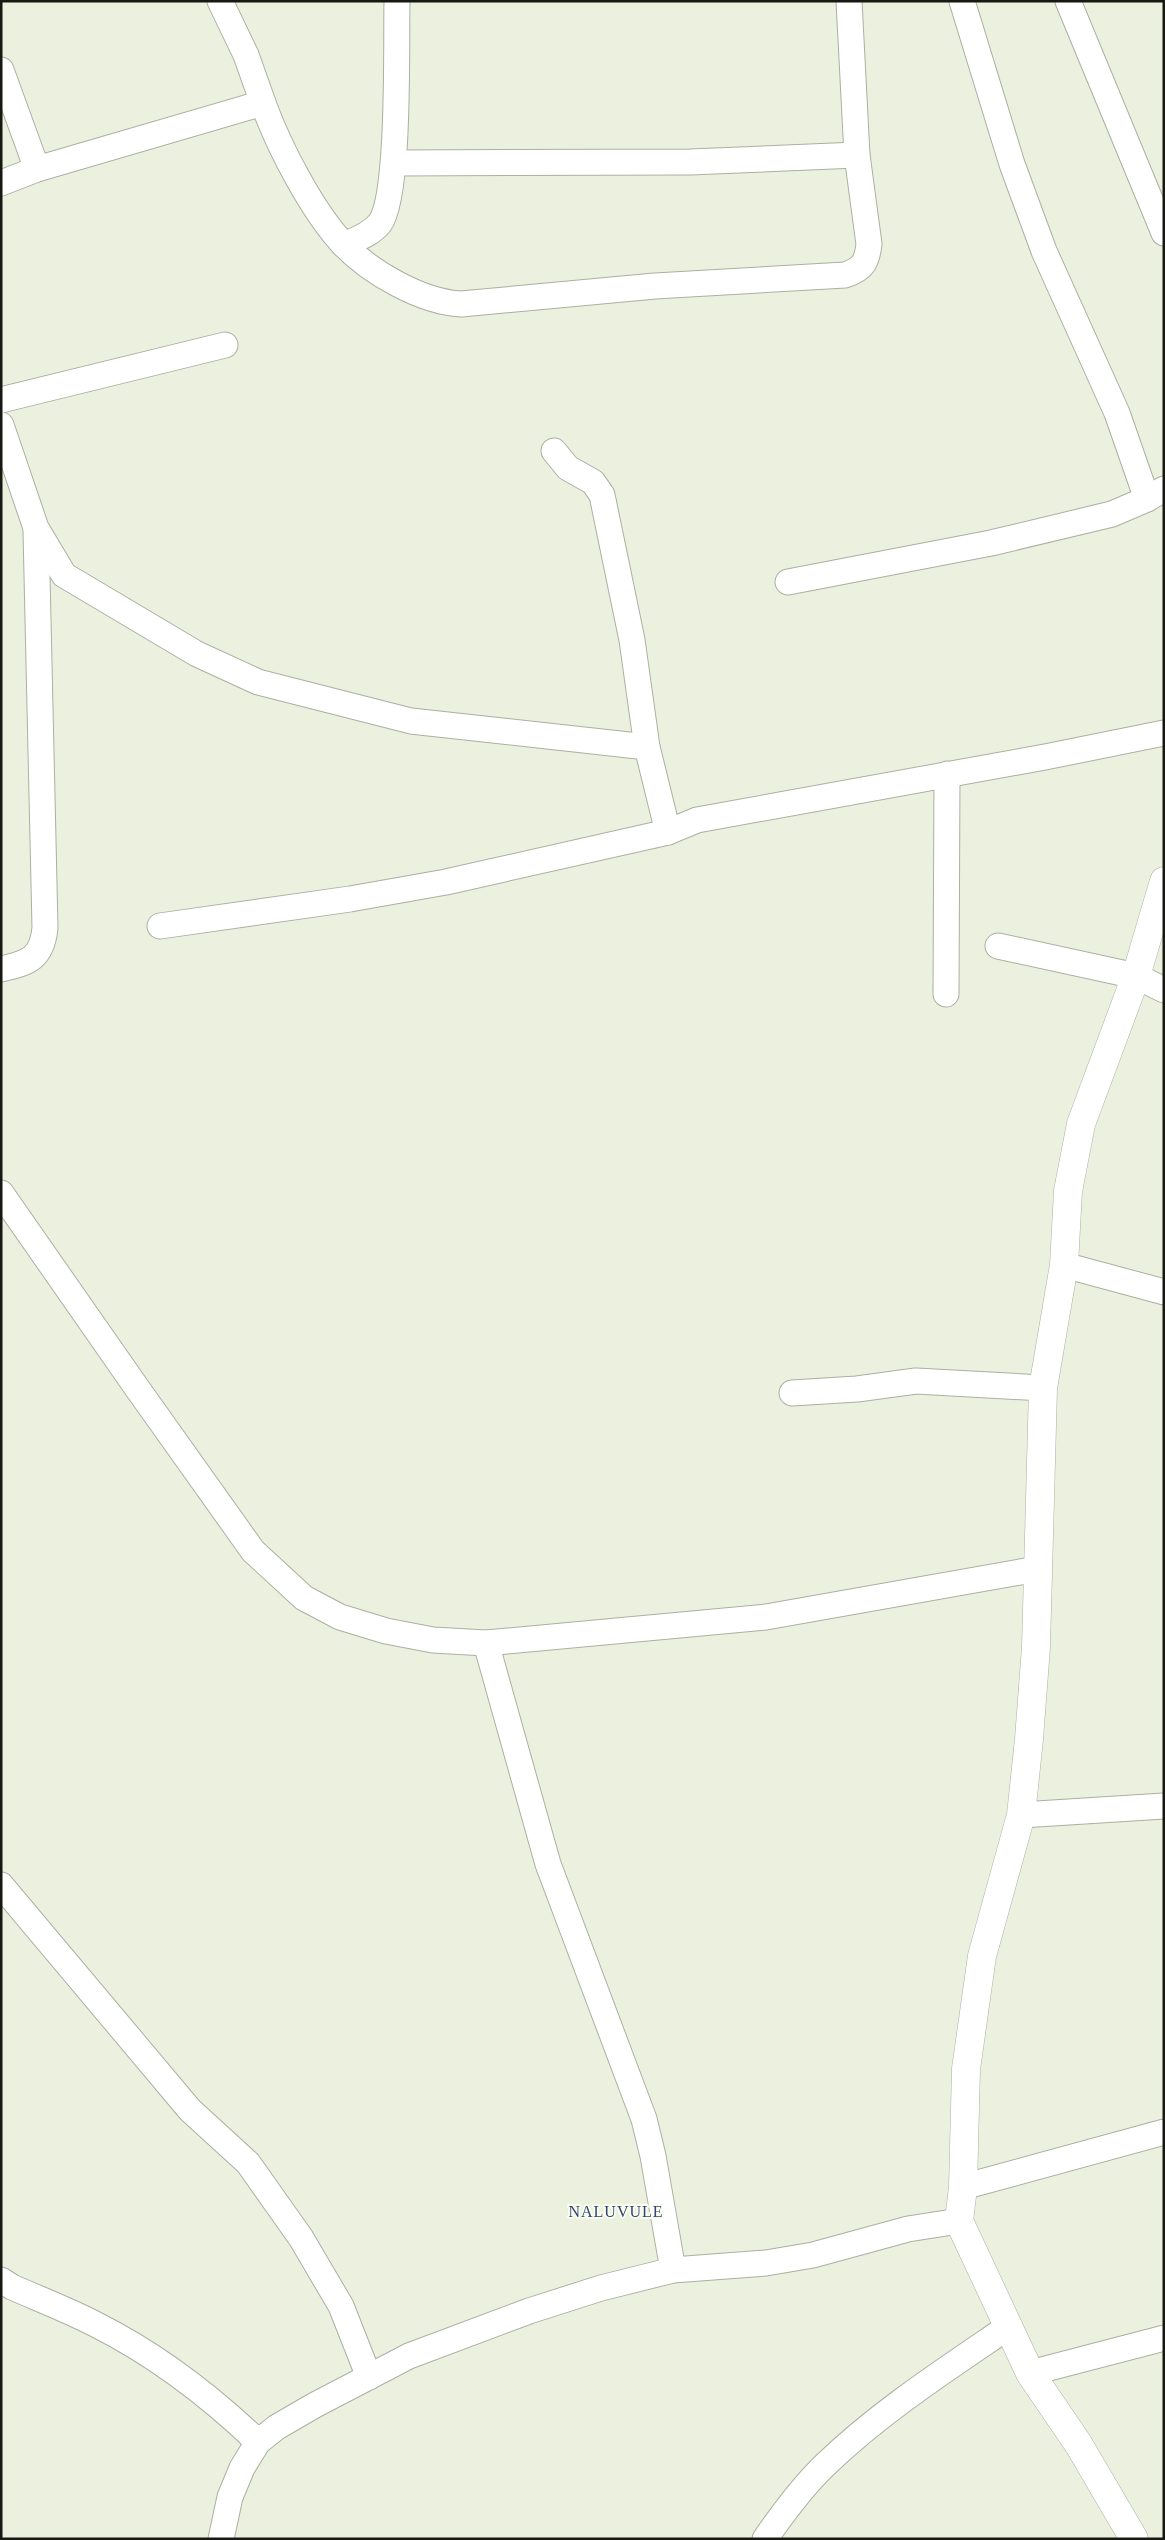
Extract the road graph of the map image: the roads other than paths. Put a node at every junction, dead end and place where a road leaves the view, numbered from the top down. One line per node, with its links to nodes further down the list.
1 (220, 1): 7 (street)
2 (397, 1): 9 (street)
3 (962, 1): 18 (street)
4 (1068, 1): 12 (street)
5 (851, 2): 8 (street)
6 (1, 70): 10 (street)
7 (263, 103): 10 (street); 13 (street)
8 (857, 155): 9 (street); 13 (street)
9 (394, 163): 13 (street)
10 (37, 169): 11 (street)
11 (1, 183)
12 (1164, 233)
13 (344, 245)
14 (225, 345): 15 (street)
15 (1, 400)
16 (1, 425): 19 (street)
17 (554, 451): 22 (street)
18 (1155, 494): 20 (street)
19 (36, 528): 22 (street); 28 (street)
20 (788, 582)
21 (1164, 733): 23 (street)
22 (647, 748): 24 (street)
23 (947, 774): 24 (street); 31 (street)
24 (668, 832): 26 (street)
25 (1164, 881): 29 (street)
26 (160, 926)
27 (998, 946): 29 (street)
28 (1, 969)
29 (1136, 976): 30 (street); 33 (street)
30 (1164, 990)
31 (946, 994)
32 (1, 1193): 38 (street)
33 (1064, 1264): 34 (street); 35 (street)
34 (1164, 1292)
35 (1043, 1388): 36 (street); 37 (street)
36 (792, 1393)
37 (1037, 1569): 38 (street); 40 (street)
38 (486, 1643): 45 (street)
39 (1164, 1806): 40 (street)
40 (1020, 1815): 43 (street)
41 (1, 1885): 50 (street)
42 (1164, 2132): 43 (street)
43 (963, 2187): 44 (street)
44 (959, 2221): 45 (street); 47 (street)
45 (672, 2270): 50 (street)
46 (1, 2280): 51 (street)
47 (1008, 2327): 49 (street); 53 (street)
48 (1164, 2338): 49 (street)
49 (1030, 2373): 54 (street)
50 (369, 2377): 51 (street)
51 (258, 2442): 52 (street)
52 (221, 2539)
53 (765, 2539)
54 (1134, 2539)

